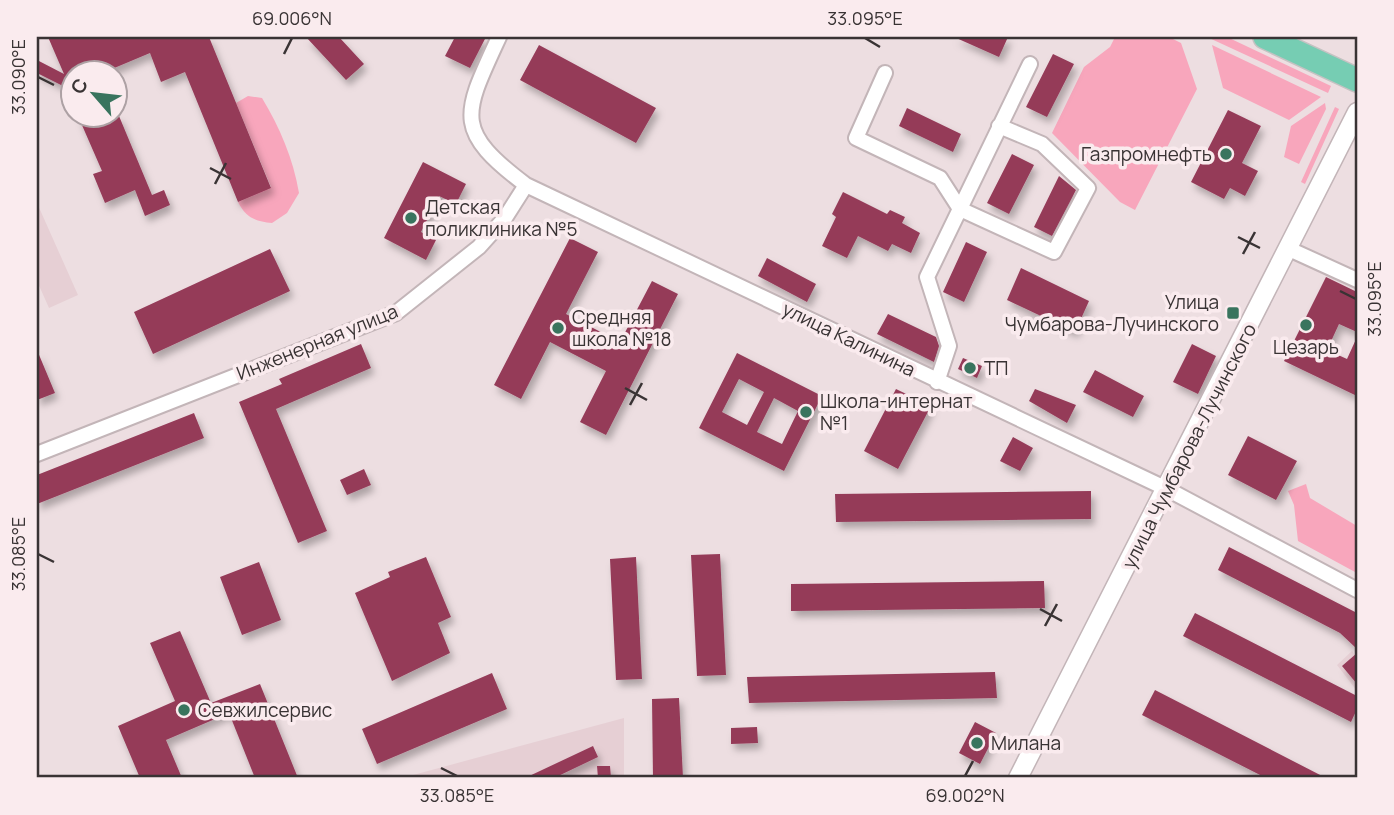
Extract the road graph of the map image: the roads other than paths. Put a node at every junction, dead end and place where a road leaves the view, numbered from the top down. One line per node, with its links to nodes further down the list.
1 (499, 37): 8 (street)
2 (1265, 37): 5 (main road)
3 (1030, 64): 7 (street)
4 (885, 73): 9 (street)
5 (1357, 80)
6 (1357, 112): 10 (street, улица Чумбарова-Лучинского)
7 (999, 126): 9 (street); 9 (street)
8 (526, 186): 12 (street, улица Калинина); 13 (street, Инженерная улица)
9 (960, 209): 12 (street)
10 (1289, 250): 11 (street); 14 (street, улица Чумбарова-Лучинского)
11 (1357, 280)
12 (937, 382): 14 (street, улица Калинина)
13 (37, 454)
14 (1167, 489): 15 (street, улица Калинина); 16 (street, улица Чумбарова-Лучинского)
15 (1357, 590)
16 (1018, 778)

